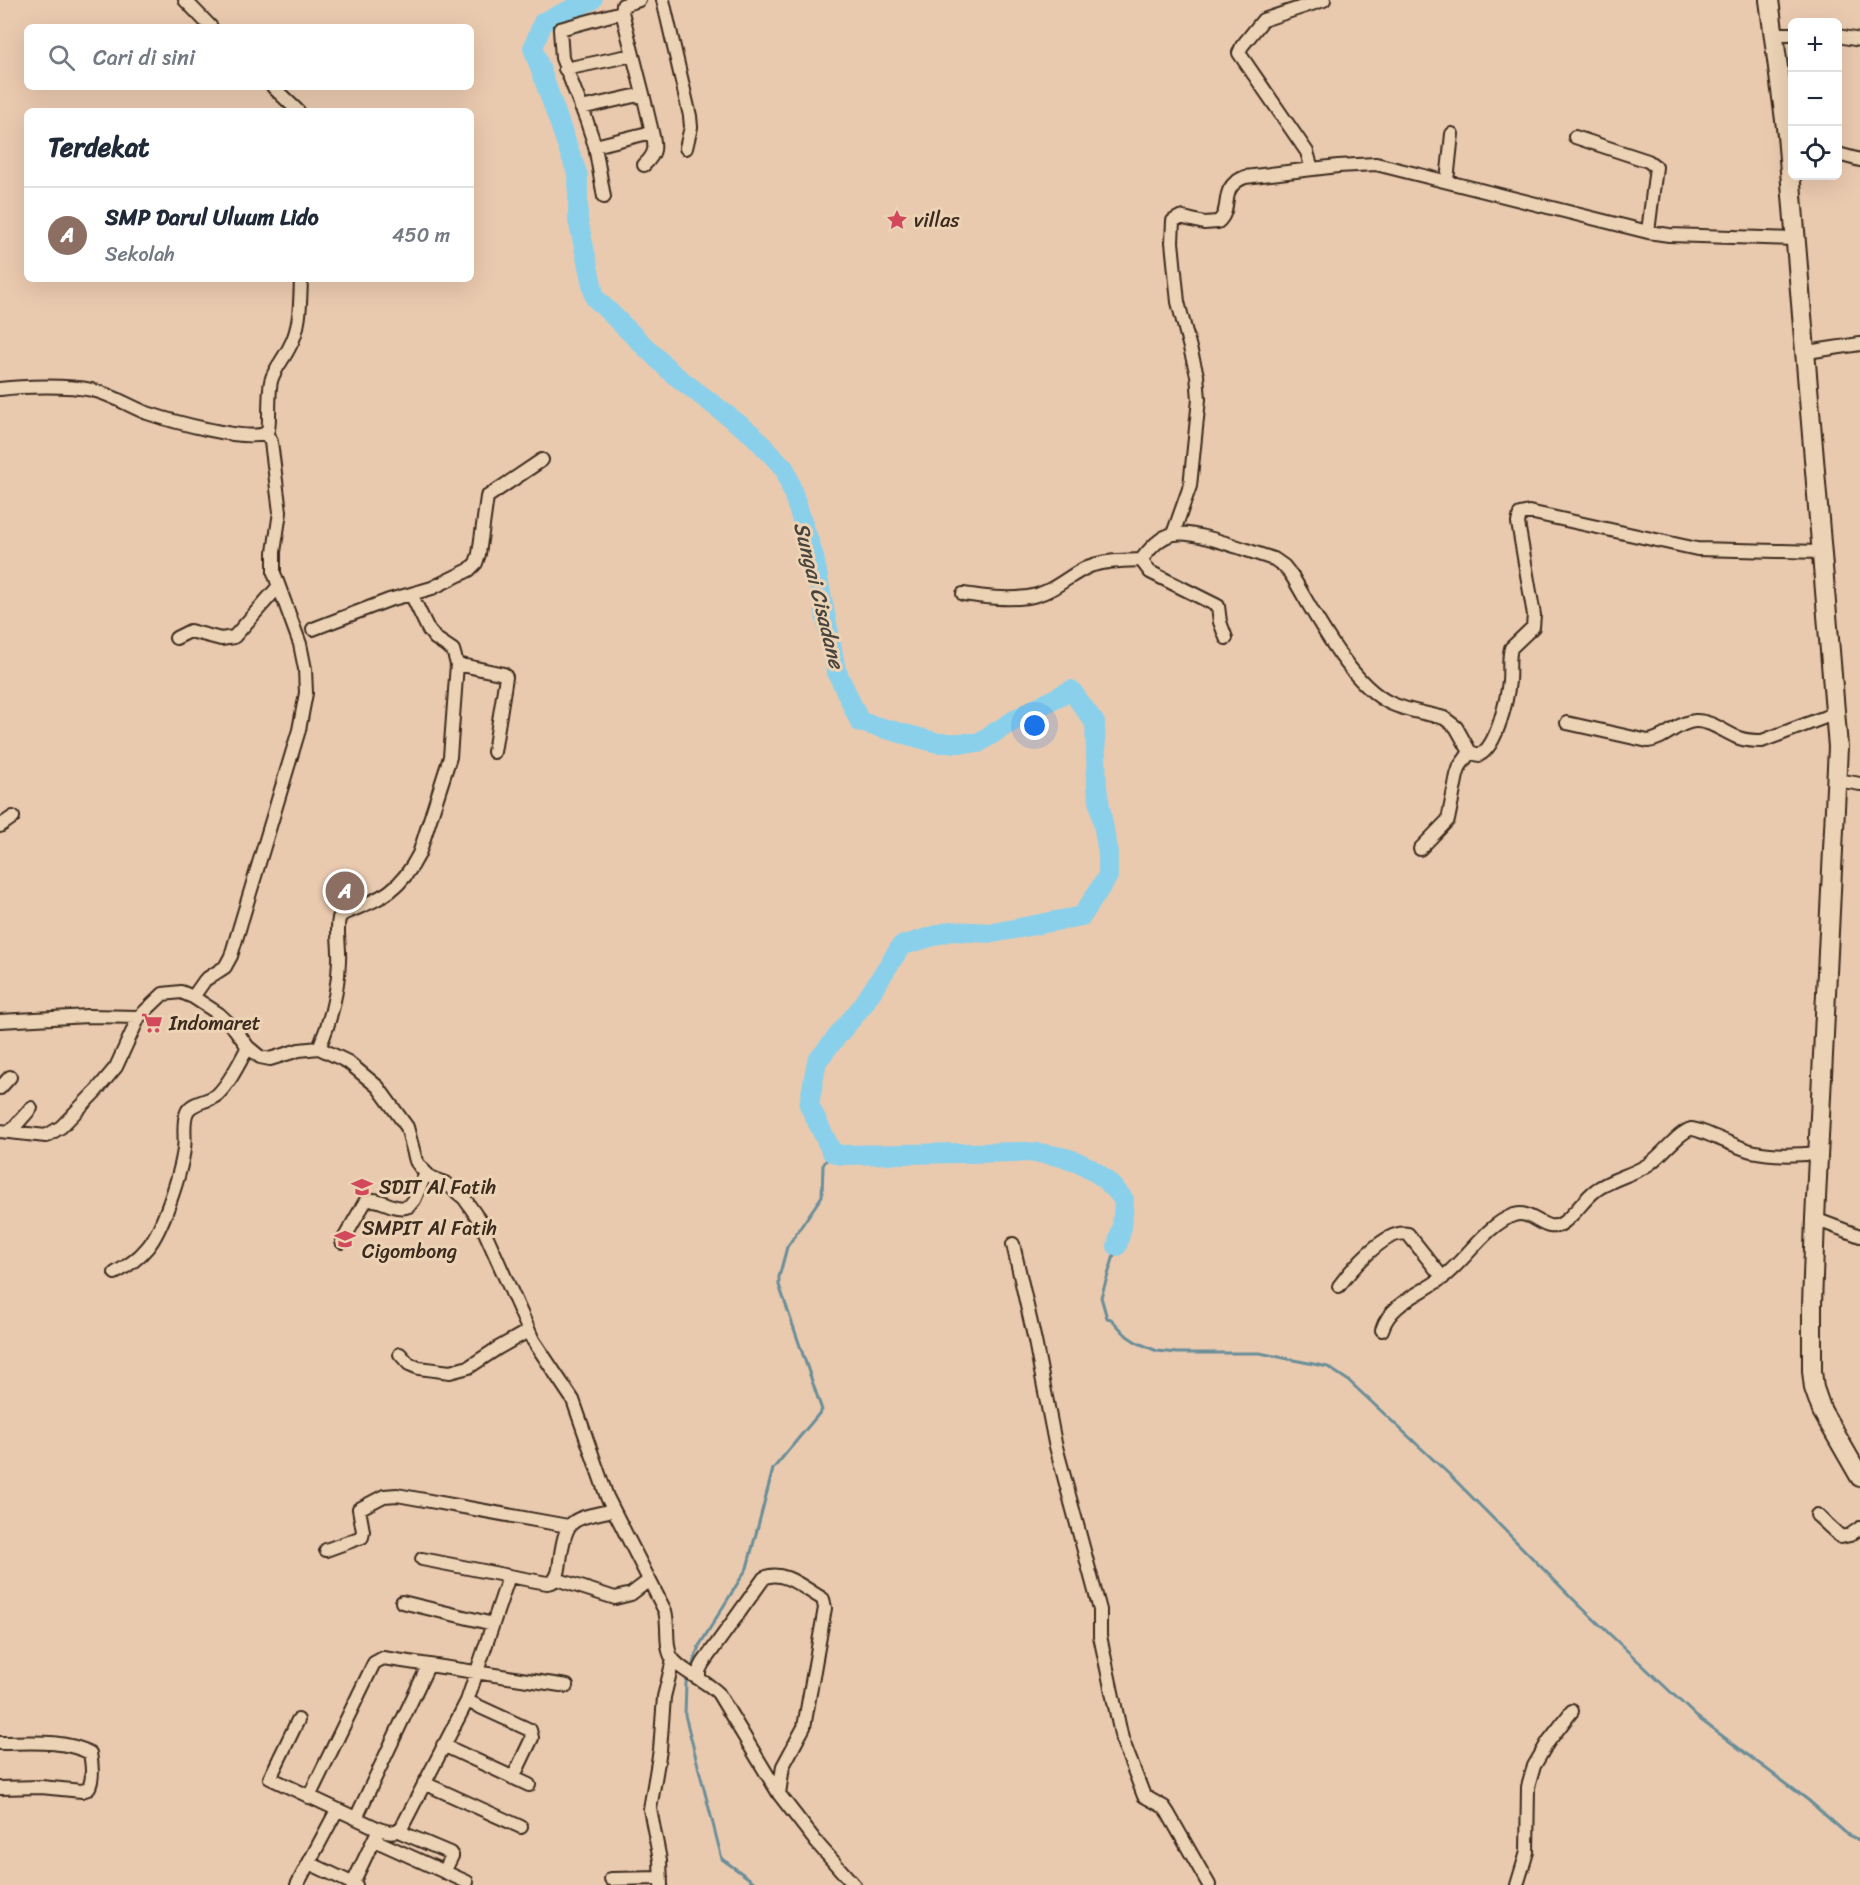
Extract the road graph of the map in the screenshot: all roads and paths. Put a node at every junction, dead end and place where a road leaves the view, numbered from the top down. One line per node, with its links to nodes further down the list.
1 (185, 0): 7 (street)
2 (639, 0): 6 (street)
3 (663, 0): 23 (street)
4 (1324, 0): 27 (street)
5 (1769, 0): 8 (highway)
6 (622, 12): 12 (street); 13 (street)
7 (208, 24)
8 (1774, 34): 9 (street); 18 (highway)
9 (1788, 34)
10 (1842, 37): 11 (street)
11 (1860, 40)
12 (633, 55): 13 (street); 15 (street)
13 (565, 69): 17 (street)
14 (276, 90): 16 (street)
15 (643, 94): 17 (street); 19 (street)
16 (295, 108)
17 (581, 108): 22 (street)
18 (1788, 130)
19 (652, 132): 22 (street); 26 (street)
20 (1452, 134): 29 (street)
21 (1575, 137): 31 (street)
22 (595, 146): 30 (street)
23 (686, 148)
24 (1842, 155): 25 (street)
25 (1860, 160)
26 (644, 165)
27 (1312, 169): 29 (street); 39 (street)
28 (1792, 180): 32 (highway)
29 (1447, 181): 31 (street)
30 (604, 197)
31 (1648, 232): 32 (street)
32 (1795, 239): 35 (highway)
33 (301, 282): 37 (street)
34 (1860, 344): 35 (street)
35 (1806, 352): 40 (highway)
36 (0, 389): 37 (street)
37 (266, 433): 42 (street)
38 (542, 460): 43 (street)
39 (1173, 534): 41 (street); 52 (street)
40 (1821, 552): 49 (highway); 52 (street)
41 (1141, 560): 44 (street); 47 (street)
42 (278, 587): 46 (street); 58 (street)
43 (411, 594): 45 (street); 48 (street)
44 (963, 594)
45 (313, 629)
46 (176, 638)
47 (1226, 638)
48 (457, 664): 51 (street); 62 (street)
49 (1836, 713): 50 (street); 53 (highway)
50 (1567, 723)
51 (494, 752)
52 (1470, 752): 57 (street)
53 (1838, 780): 54 (street); 67 (highway)
54 (1860, 783)
55 (13, 817): 56 (street)
56 (0, 826)
57 (1420, 849)
58 (194, 997): 59 (street); 61 (street)
59 (139, 1017): 60 (street); 66 (street)
60 (0, 1021)
61 (248, 1047): 62 (street); 73 (street)
62 (319, 1048): 68 (street)
63 (10, 1077): 64 (street)
64 (0, 1088)
65 (31, 1108): 66 (street)
66 (5, 1132)
67 (1819, 1154): 69 (highway); 74 (street)
68 (426, 1173): 71 (street); 77 (street)
69 (1815, 1219): 70 (street); 79 (highway)
70 (1860, 1236)
71 (342, 1242)
72 (1013, 1244): 120 (street)
73 (115, 1273)
74 (1443, 1278): 75 (street); 76 (street)
75 (1340, 1286)
76 (1382, 1330)
77 (528, 1331): 78 (street); 80 (street)
78 (400, 1354)
79 (1860, 1477)
80 (613, 1510): 82 (street); 88 (street)
81 (1817, 1515): 83 (street)
82 (568, 1526): 84 (street); 87 (street)
83 (1860, 1528)
84 (326, 1551)
85 (422, 1559): 86 (street)
86 (509, 1576): 87 (street); 90 (street)
87 (556, 1578): 88 (street)
88 (648, 1581): 91 (street)
89 (402, 1602): 90 (street)
90 (494, 1624): 93 (street)
91 (676, 1663): 94 (street); 116 (street)
92 (428, 1666): 93 (street); 106 (street); 108 (street)
93 (477, 1674): 95 (street); 96 (street)
94 (698, 1677): 105 (street); 105 (street)
95 (567, 1686)
96 (467, 1701): 100 (street); 101 (street)
97 (1572, 1712): 121 (street)
98 (298, 1720): 106 (street)
99 (0, 1743): 104 (street)
100 (443, 1745): 101 (street); 102 (street)
101 (513, 1778): 103 (street)
102 (424, 1783): 109 (street); 110 (street)
103 (529, 1785)
104 (0, 1788)
105 (779, 1794): 119 (street)
106 (309, 1797): 107 (street)
107 (337, 1810): 108 (street); 112 (street)
108 (356, 1818): 111 (street)
109 (521, 1827)
110 (398, 1831): 111 (street); 113 (street)
111 (376, 1835): 113 (street); 118 (street)
112 (309, 1863): 117 (street); 118 (street)
113 (444, 1872): 115 (street)
114 (611, 1879): 116 (street)
115 (467, 1882)
116 (661, 1882)
117 (297, 1885)
118 (353, 1885)
119 (854, 1885)
120 (1209, 1885)
121 (1517, 1885)

